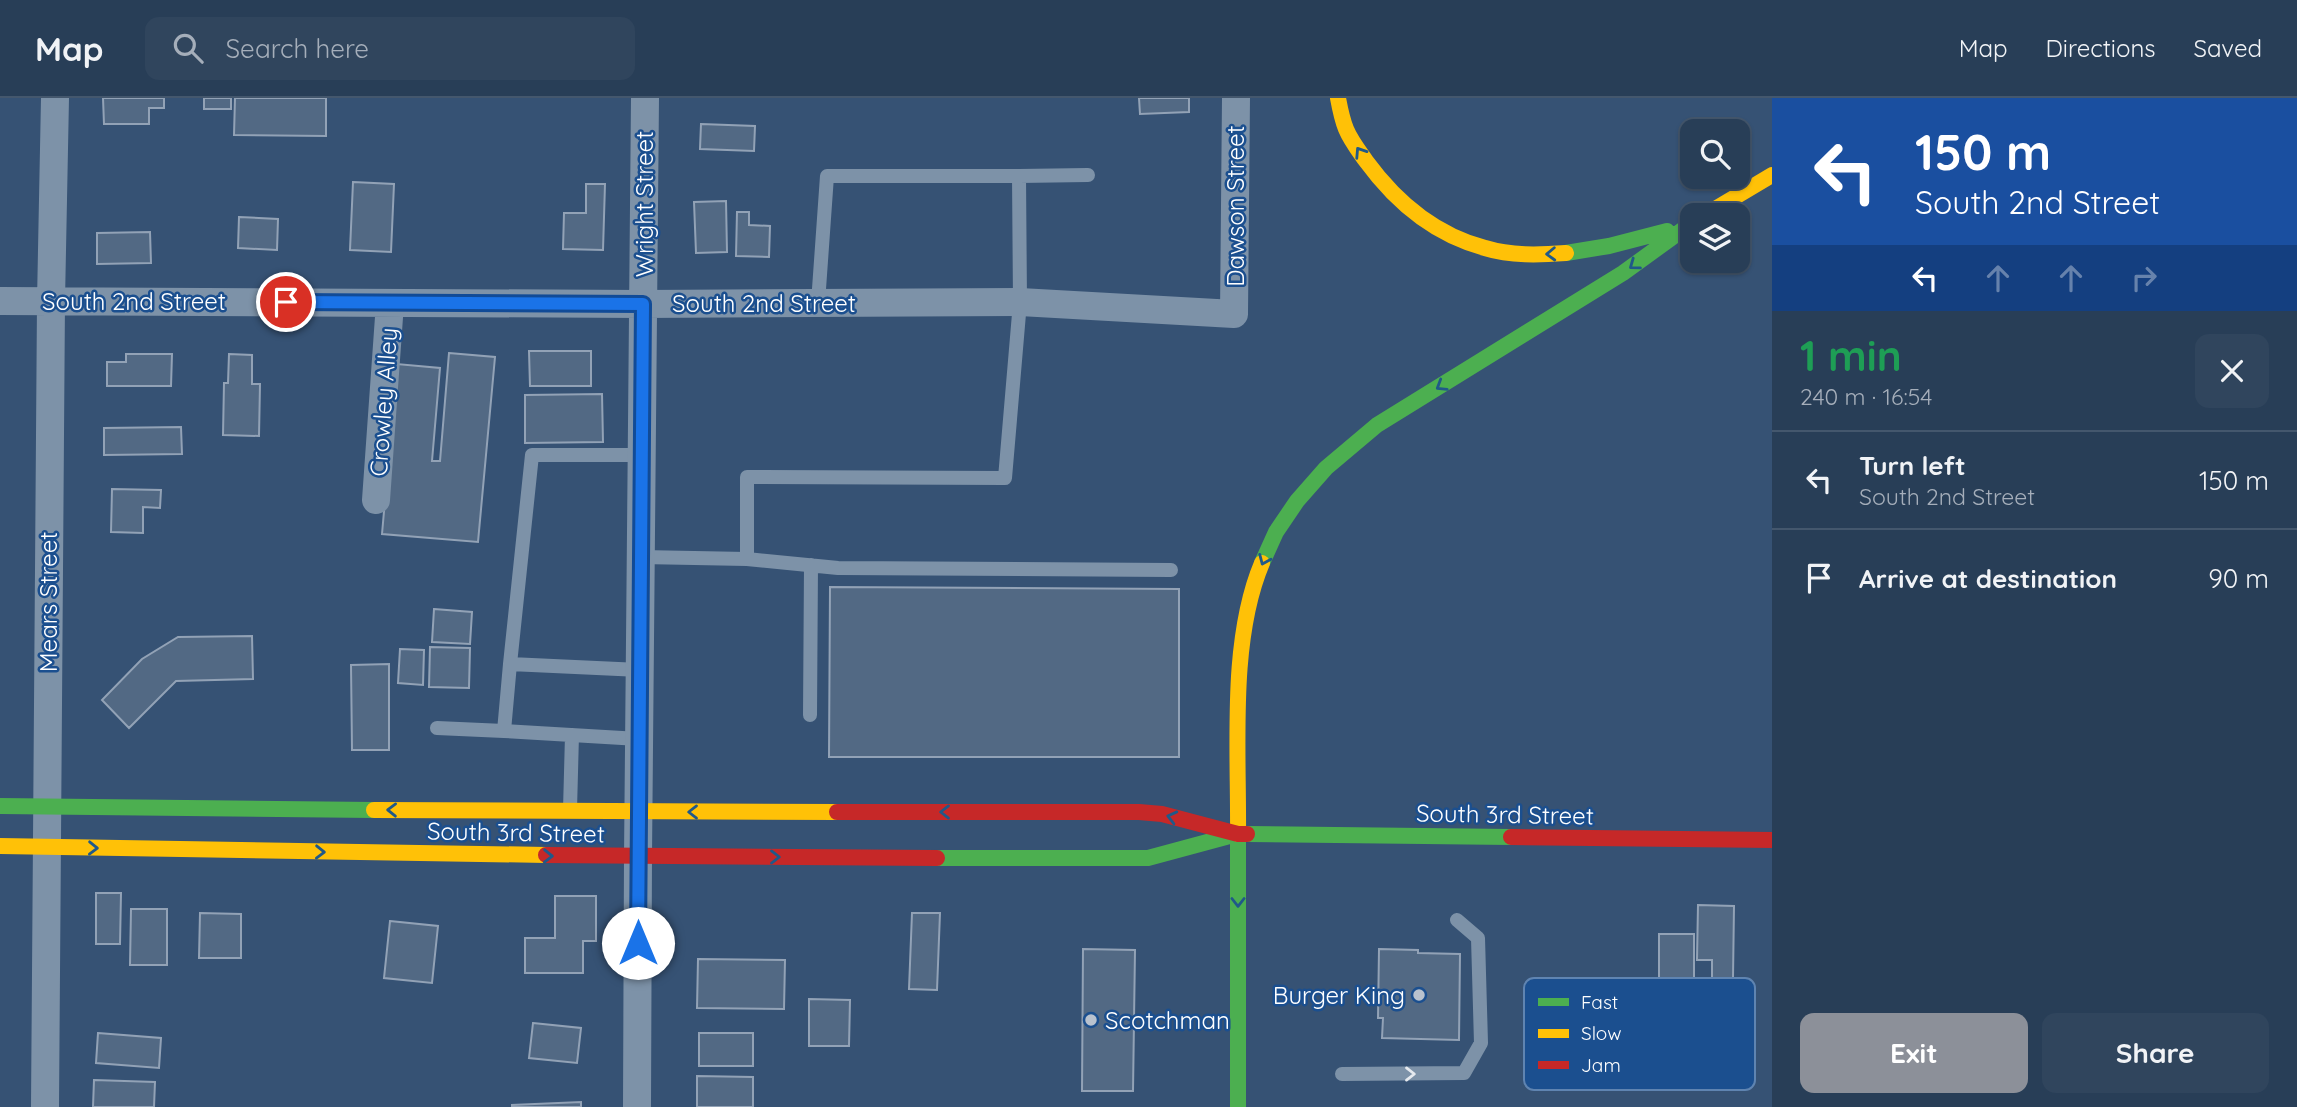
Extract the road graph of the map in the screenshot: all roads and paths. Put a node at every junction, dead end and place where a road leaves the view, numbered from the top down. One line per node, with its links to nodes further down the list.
1 (55, 98): 12 (street, Mears Street)
2 (645, 98): 16 (street, Wright Street)
3 (1236, 98): 17 (street, Dawson Street)
4 (1338, 98): 9 (main road, one-way to 4)
5 (1088, 175): 7 (lane)
6 (1772, 175): 8 (main road)
7 (1019, 176): 13 (lane); 15 (lane)
8 (1725, 203)
9 (1680, 227)
10 (1680, 232): 35 (main road, one-way to 35)
11 (0, 301): 12 (street, South 2nd Street)
12 (51, 301): 14 (street, South 2nd Street); 32 (street, Mears Street)
13 (1020, 302): 15 (street, South 2nd Street); 17 (street, South 2nd Street); 21 (lane)
14 (390, 303): 16 (street, South 2nd Street); 19 (street, Crowley Alley)
15 (818, 303): 16 (street, South 2nd Street)
16 (643, 304): 18 (street, Wright Street)
17 (1234, 314)
18 (642, 455): 20 (street, Wright Street); 24 (lane)
19 (376, 500)
20 (641, 558): 21 (lane); 25 (street, Wright Street)
21 (747, 559): 22 (lane)
22 (811, 565): 23 (lane); 26 (lane)
23 (1171, 570)
24 (510, 664): 25 (lane); 28 (lane)
25 (639, 670): 30 (street, Wright Street)
26 (810, 715)
27 (437, 728): 28 (lane)
28 (505, 731): 29 (lane)
29 (572, 735): 30 (lane); 33 (lane)
30 (639, 739): 34 (street, Wright Street)
31 (0, 806): 32 (main road, South 3rd Street)
32 (47, 806): 33 (main road, South 3rd Street, one-way to 32); 38 (street, Mears Street)
33 (570, 811): 34 (main road, South 3rd Street)
34 (638, 812): 35 (main road, South 3rd Street, one-way to 34); 39 (street, Wright Street)
35 (1238, 834): 36 (main road, South 3rd Street); 39 (main road, South 3rd Street, one-way to 35); 44 (main road, one-way to 44)
36 (1772, 840)
37 (0, 846): 38 (main road, South 3rd Street)
38 (46, 847): 39 (main road, South 3rd Street, one-way to 39); 42 (street, Mears Street)
39 (638, 857): 43 (street, Wright Street)
40 (1457, 920): 41 (lane, one-way to 40)
41 (1342, 1074)
42 (45, 1107)
43 (637, 1107)
44 (1238, 1107)

